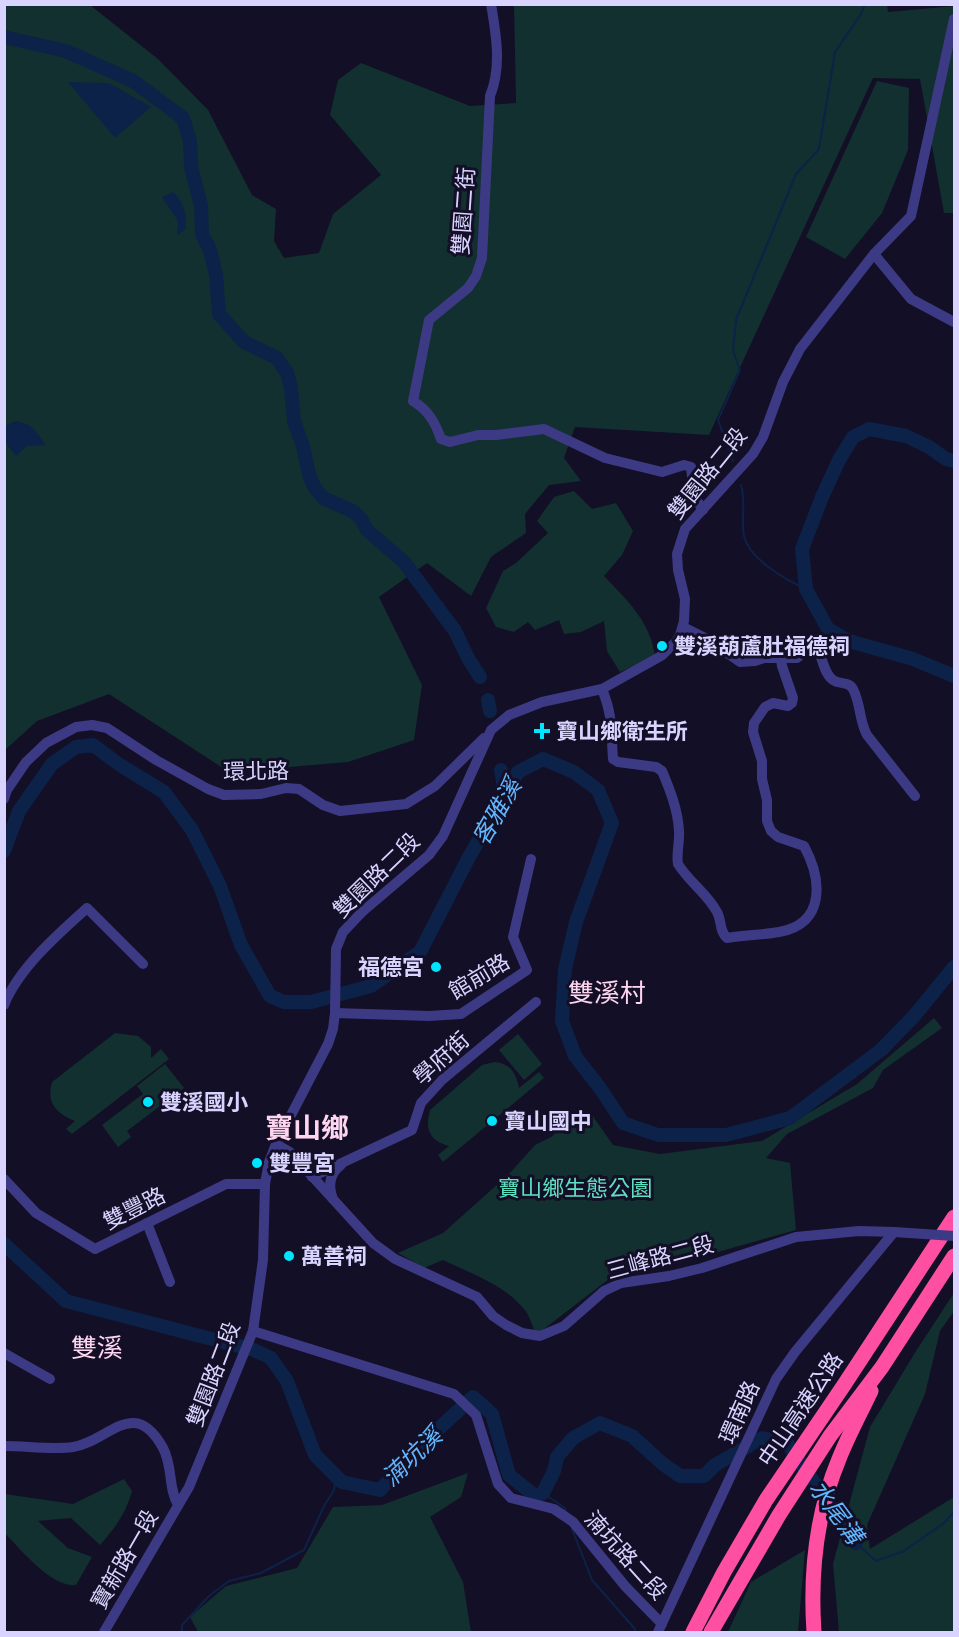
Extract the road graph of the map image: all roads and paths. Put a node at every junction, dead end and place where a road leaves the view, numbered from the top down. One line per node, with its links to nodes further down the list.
1 (491, 4): 5 (street, 雙園二街)
2 (954, 19): 3 (street, 雙園路二段)
3 (874, 254): 4 (street); 5 (street, 雙園路二段)
4 (954, 322)
5 (703, 510): 6 (street, 雙園路二段)
6 (683, 627): 7 (street); 8 (street)
7 (781, 659): 8 (street); 10 (street)
8 (602, 689): 9 (street)
9 (491, 730): 11 (street, 環北路); 16 (street, 雙園路二段)
10 (915, 796)
11 (4, 800)
12 (531, 859): 16 (street, 館前路)
13 (143, 964): 15 (street)
14 (536, 1002): 18 (street, 學府街)
15 (4, 1005)
16 (335, 1013): 17 (street, 雙園路二段)
17 (276, 1144): 19 (street, 三峰路二段); 21 (street, 雙園路二段)
18 (348, 1160): 19 (street, 學府街); 22 (street, 學府街)
19 (312, 1177): 22 (street, 三峰路二段)
20 (4, 1179): 24 (street, 雙豐路)
21 (266, 1184): 24 (street, 雙豐路); 29 (street, 雙園路二段)
22 (334, 1202): 25 (street, 三峰路二段)
23 (954, 1217): 37 (highway, 中山高速公路)
24 (147, 1223): 28 (street)
25 (894, 1232): 26 (street, 三峰路二段, bridge); 35 (street, 環南路)
26 (954, 1236)
27 (954, 1256): 31 (highway, 中山高速公路)
28 (170, 1282)
29 (253, 1331): 34 (street, 雙園路二段); 35 (street, 湳坑路二段)
30 (4, 1353): 32 (street)
31 (882, 1367): 38 (highway, 中山高速公路); 39 (highway)
32 (50, 1380)
33 (4, 1446): 34 (street)
34 (178, 1505): 36 (street, 寶新路一段)
35 (660, 1628)
36 (104, 1632)
37 (693, 1632)
38 (711, 1632)
39 (814, 1632)

